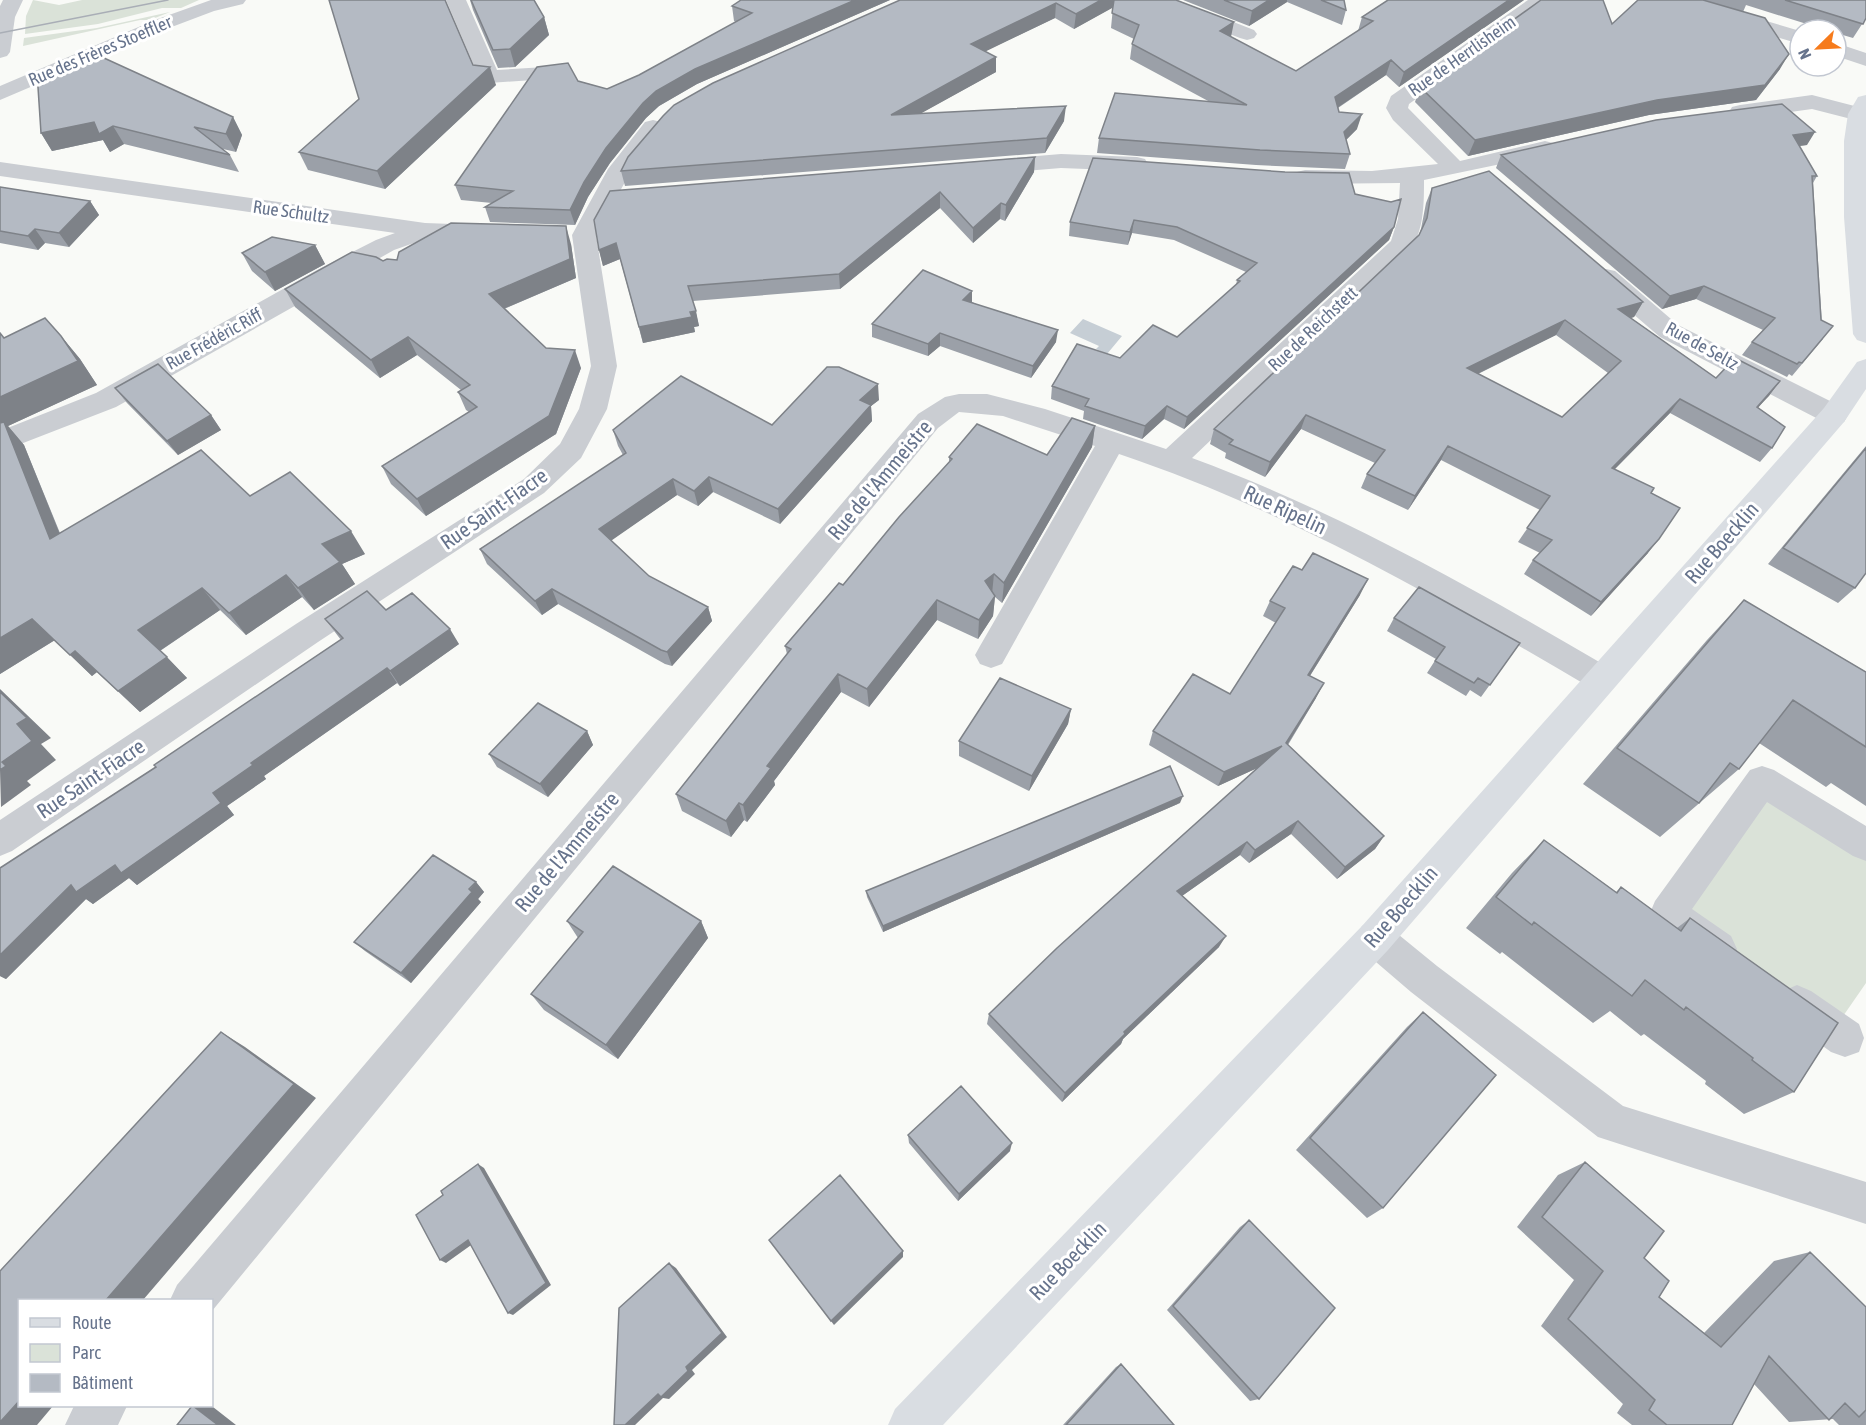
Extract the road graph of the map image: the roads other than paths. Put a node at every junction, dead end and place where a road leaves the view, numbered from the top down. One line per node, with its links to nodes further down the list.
1 (13, 0): 9 (street)
2 (236, 0): 13 (street, Rue des Frères Stoeffler)
3 (456, 0): 12 (street)
4 (1159, 0): 7 (street)
5 (1541, 0): 19 (street, Rue de Herrlisheim)
6 (1674, 0): 8 (street)
7 (1247, 34)
8 (1788, 34)
9 (0, 52)
10 (1848, 53): 11 (street)
11 (1866, 60)
12 (562, 72)
13 (0, 94)
14 (1862, 108): 16 (street); 29 (main road)
15 (668, 113): 26 (street, Rue Saint-Fiacre)
16 (1720, 114)
17 (1568, 142): 19 (street)
18 (1156, 166): 21 (street)
19 (1464, 166): 22 (street); 24 (street)
20 (0, 169): 27 (street, Rue Schultz)
21 (967, 169)
22 (1412, 175): 23 (street); 37 (street, Rue de Reichstett)
23 (1280, 176)
24 (1498, 184)
25 (628, 196): 26 (street)
26 (602, 198): 40 (street, Rue Saint-Fiacre)
27 (425, 230): 28 (street, Rue Schultz); 36 (street, Rue Frédéric Riff)
28 (506, 233)
29 (1862, 235): 31 (main road)
30 (1585, 258): 34 (street, Rue de Seltz)
31 (1866, 334)
32 (1866, 368): 34 (main road, Rue Boecklin)
33 (945, 407): 35 (street, Rue Ripelin); 45 (street, Rue de l'Ammeistre)
34 (1834, 415): 39 (main road, Rue Boecklin)
35 (1112, 441): 37 (street, Rue Ripelin); 38 (street)
36 (0, 442)
37 (1171, 461): 39 (street, Rue Ripelin)
38 (991, 655)
39 (1602, 679): 42 (main road, Rue Boecklin)
40 (0, 840)
41 (1866, 845): 43 (street)
42 (1375, 938): 44 (street); 48 (main road, Rue Boecklin)
43 (1845, 1038)
44 (1866, 1203)
45 (193, 1299)
46 (103, 1407): 47 (street)
47 (88, 1425)
48 (911, 1425)

